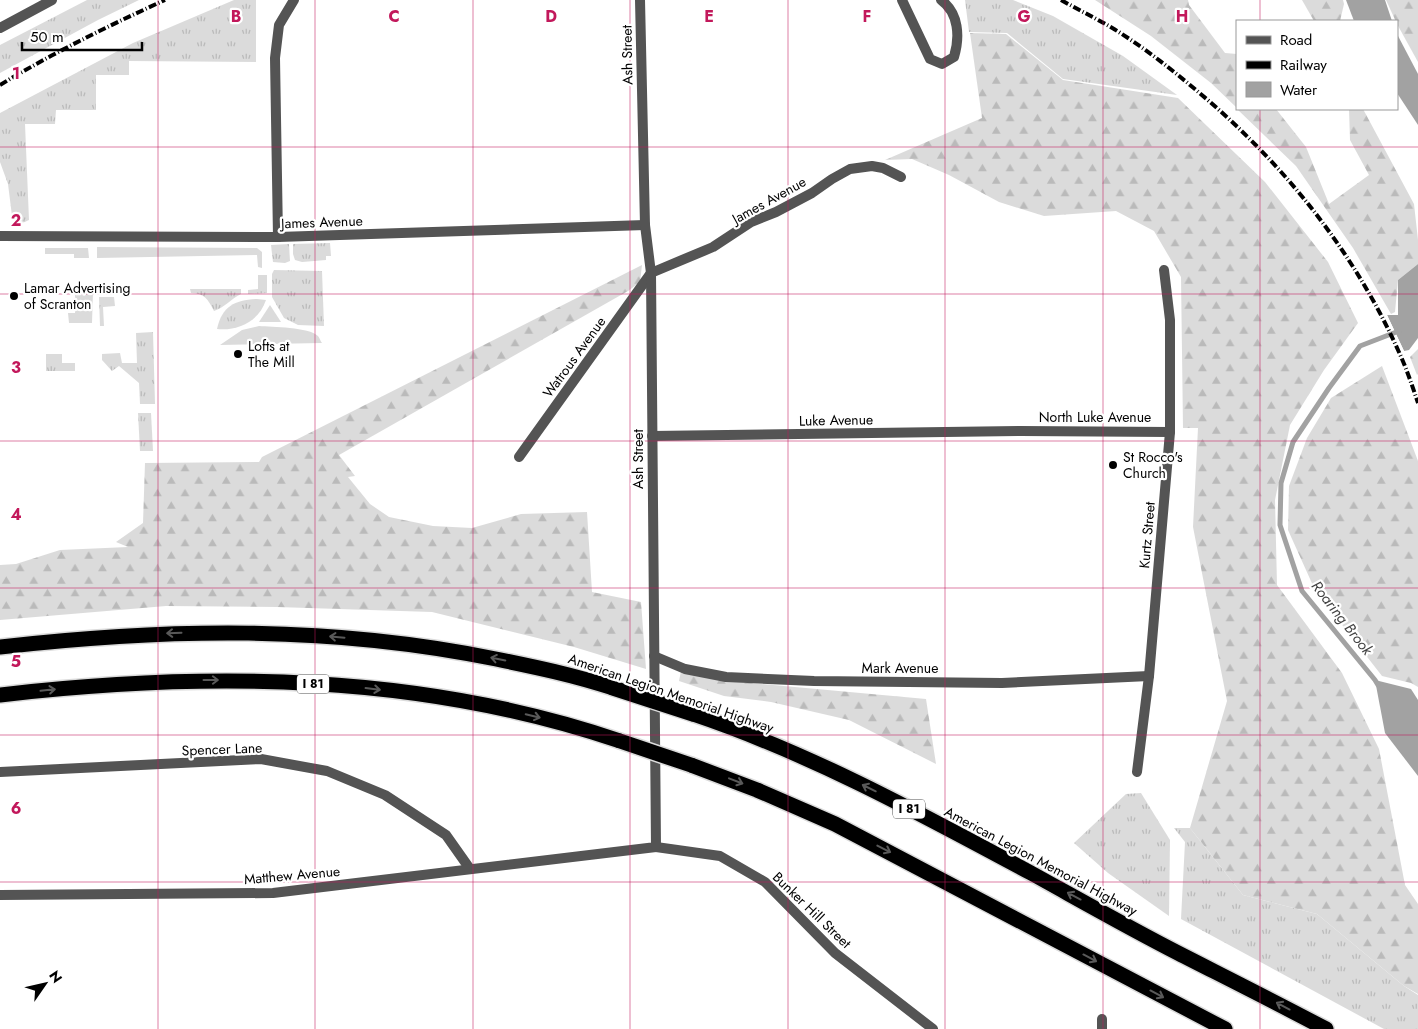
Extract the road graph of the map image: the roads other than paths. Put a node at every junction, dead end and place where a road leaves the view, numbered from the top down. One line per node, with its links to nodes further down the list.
1 (52, 0): 6 (street)
2 (294, 0): 10 (street)
3 (640, 0): 8 (street, Ash Street)
4 (902, 0): 5 (street)
5 (941, 0)
6 (0, 28)
7 (901, 177): 12 (street, James Avenue)
8 (645, 225): 10 (street, James Avenue); 12 (street, Ash Street)
9 (0, 236): 10 (street, James Avenue)
10 (278, 237)
11 (1164, 270): 14 (street, Kurtz Street)
12 (651, 273): 15 (street, Ash Street); 16 (street, Watrous Avenue)
13 (1021, 431): 14 (street, North Luke Avenue); 15 (street, Luke Avenue)
14 (1170, 432): 19 (street, Kurtz Street)
15 (652, 436): 18 (street, Ash Street)
16 (519, 457)
17 (0, 647): 28 (highway, American Legion Memorial Highway / I 81, one-way to 17, bridge)
18 (654, 656): 19 (street, Mark Avenue); 23 (street, Ash Street)
19 (1149, 676): 22 (street, Kurtz Street)
20 (0, 696): 27 (highway, I 81, one-way to 27, bridge)
21 (0, 772): 24 (street, Spencer Lane)
22 (1136, 772)
23 (656, 847): 24 (street, Matthew Avenue); 26 (street, Bunker Hill Street)
24 (470, 869): 25 (street, Matthew Avenue)
25 (0, 895)
26 (933, 1029)
27 (1225, 1029)
28 (1326, 1029)

